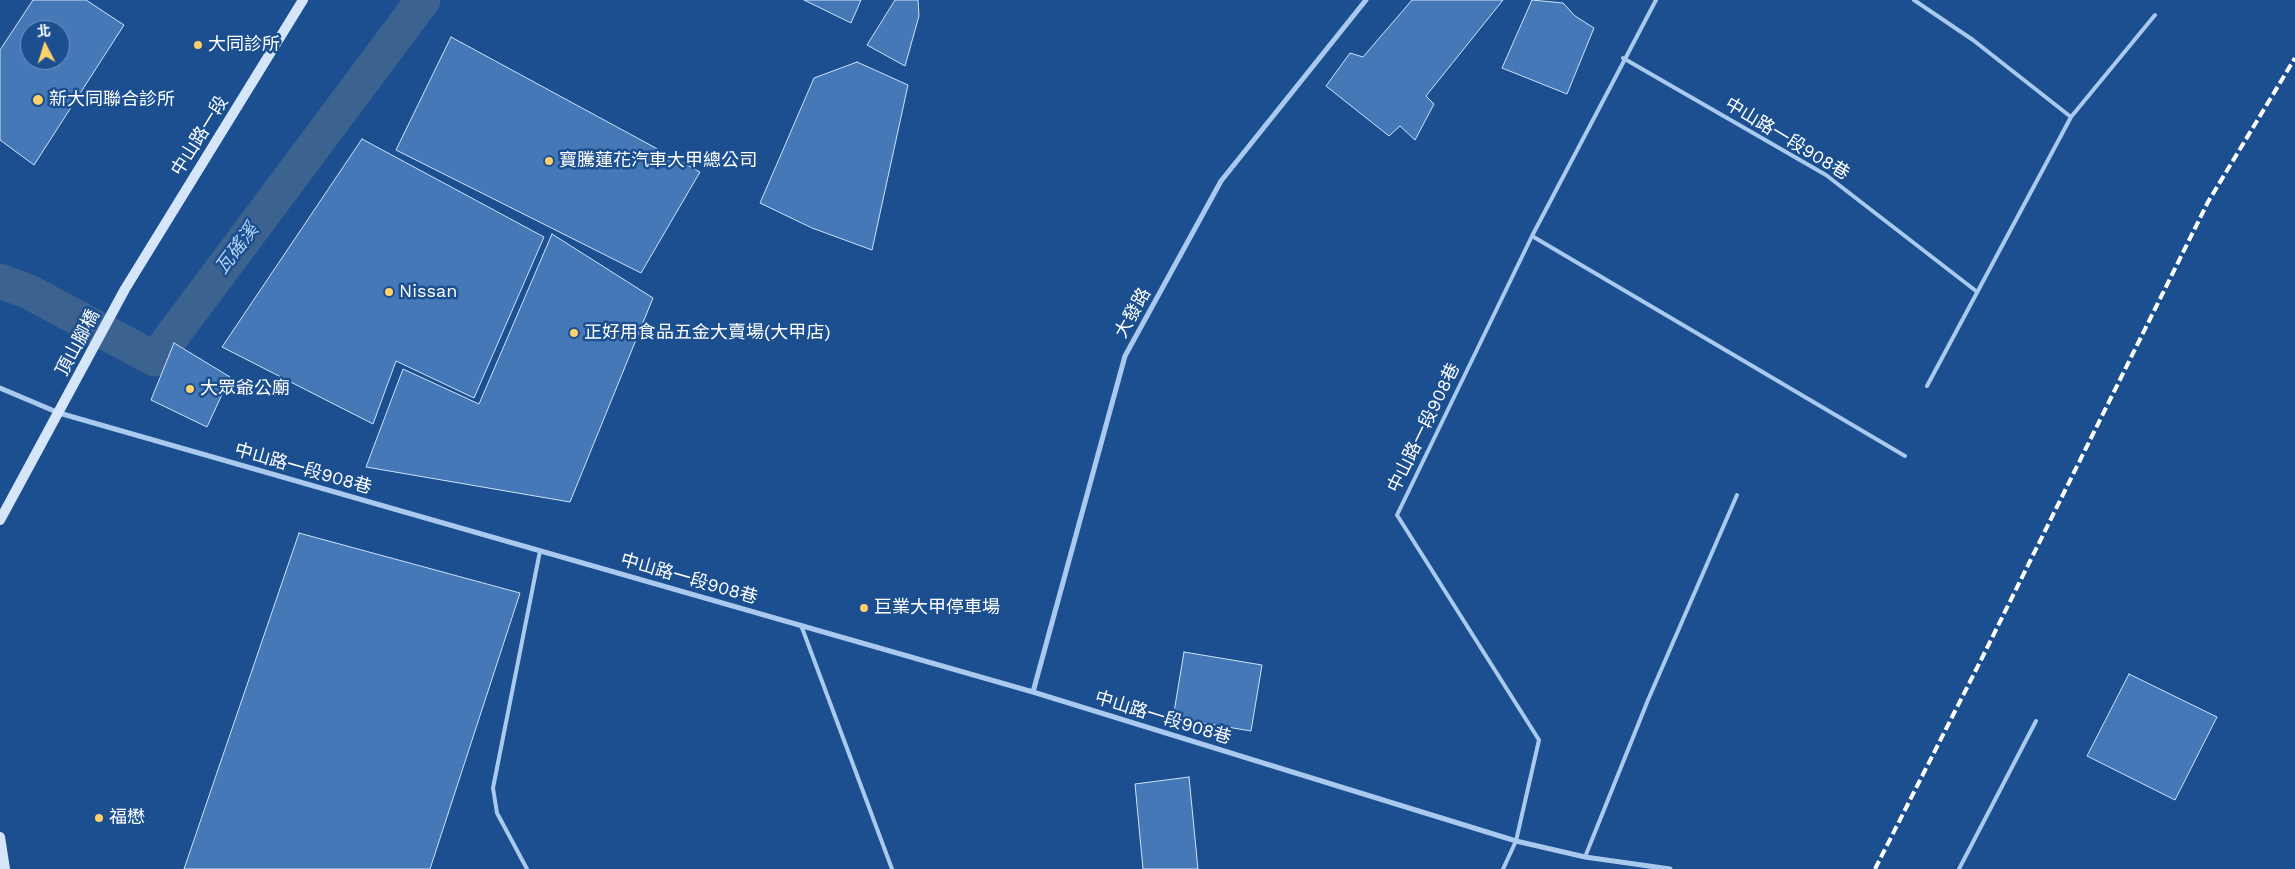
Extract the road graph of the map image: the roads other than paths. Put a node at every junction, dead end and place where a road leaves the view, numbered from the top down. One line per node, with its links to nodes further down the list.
1 (304, 0): 9 (street, 中山路一段)
2 (1366, 0): 19 (street, 大發路)
3 (1656, 0): 6 (lane, 中山路一段908巷)
4 (1914, 0): 7 (lane)
5 (2155, 14): 7 (lane)
6 (1623, 58): 8 (lane, 中山路一段908巷); 10 (lane, 中山路一段908巷)
7 (2071, 117): 10 (lane)
8 (1532, 236): 14 (lane); 22 (lane, 中山路一段908巷)
9 (125, 289): 13 (street, 頂山腳橋)
10 (1976, 291): 11 (lane)
11 (1927, 386)
12 (0, 388): 13 (street, 中山路一段908巷)
13 (59, 413): 16 (street); 17 (street, 中山路一段908巷)
14 (1905, 456)
15 (1737, 495): 23 (lane)
16 (0, 520)
17 (540, 551): 18 (street, 中山路一段908巷); 25 (lane)
18 (801, 625): 19 (street, 中山路一段908巷); 26 (lane)
19 (1032, 692): 22 (street, 中山路一段908巷)
20 (2036, 721): 29 (lane)
21 (0, 837): 24 (street)
22 (1516, 841): 23 (street, 中山路一段908巷); 27 (lane, 中山路一段908巷)
23 (1585, 857): 28 (street, 中山路一段908巷)
24 (5, 869)
25 (527, 869)
26 (892, 869)
27 (1503, 869)
28 (1670, 869)
29 (1958, 869)

